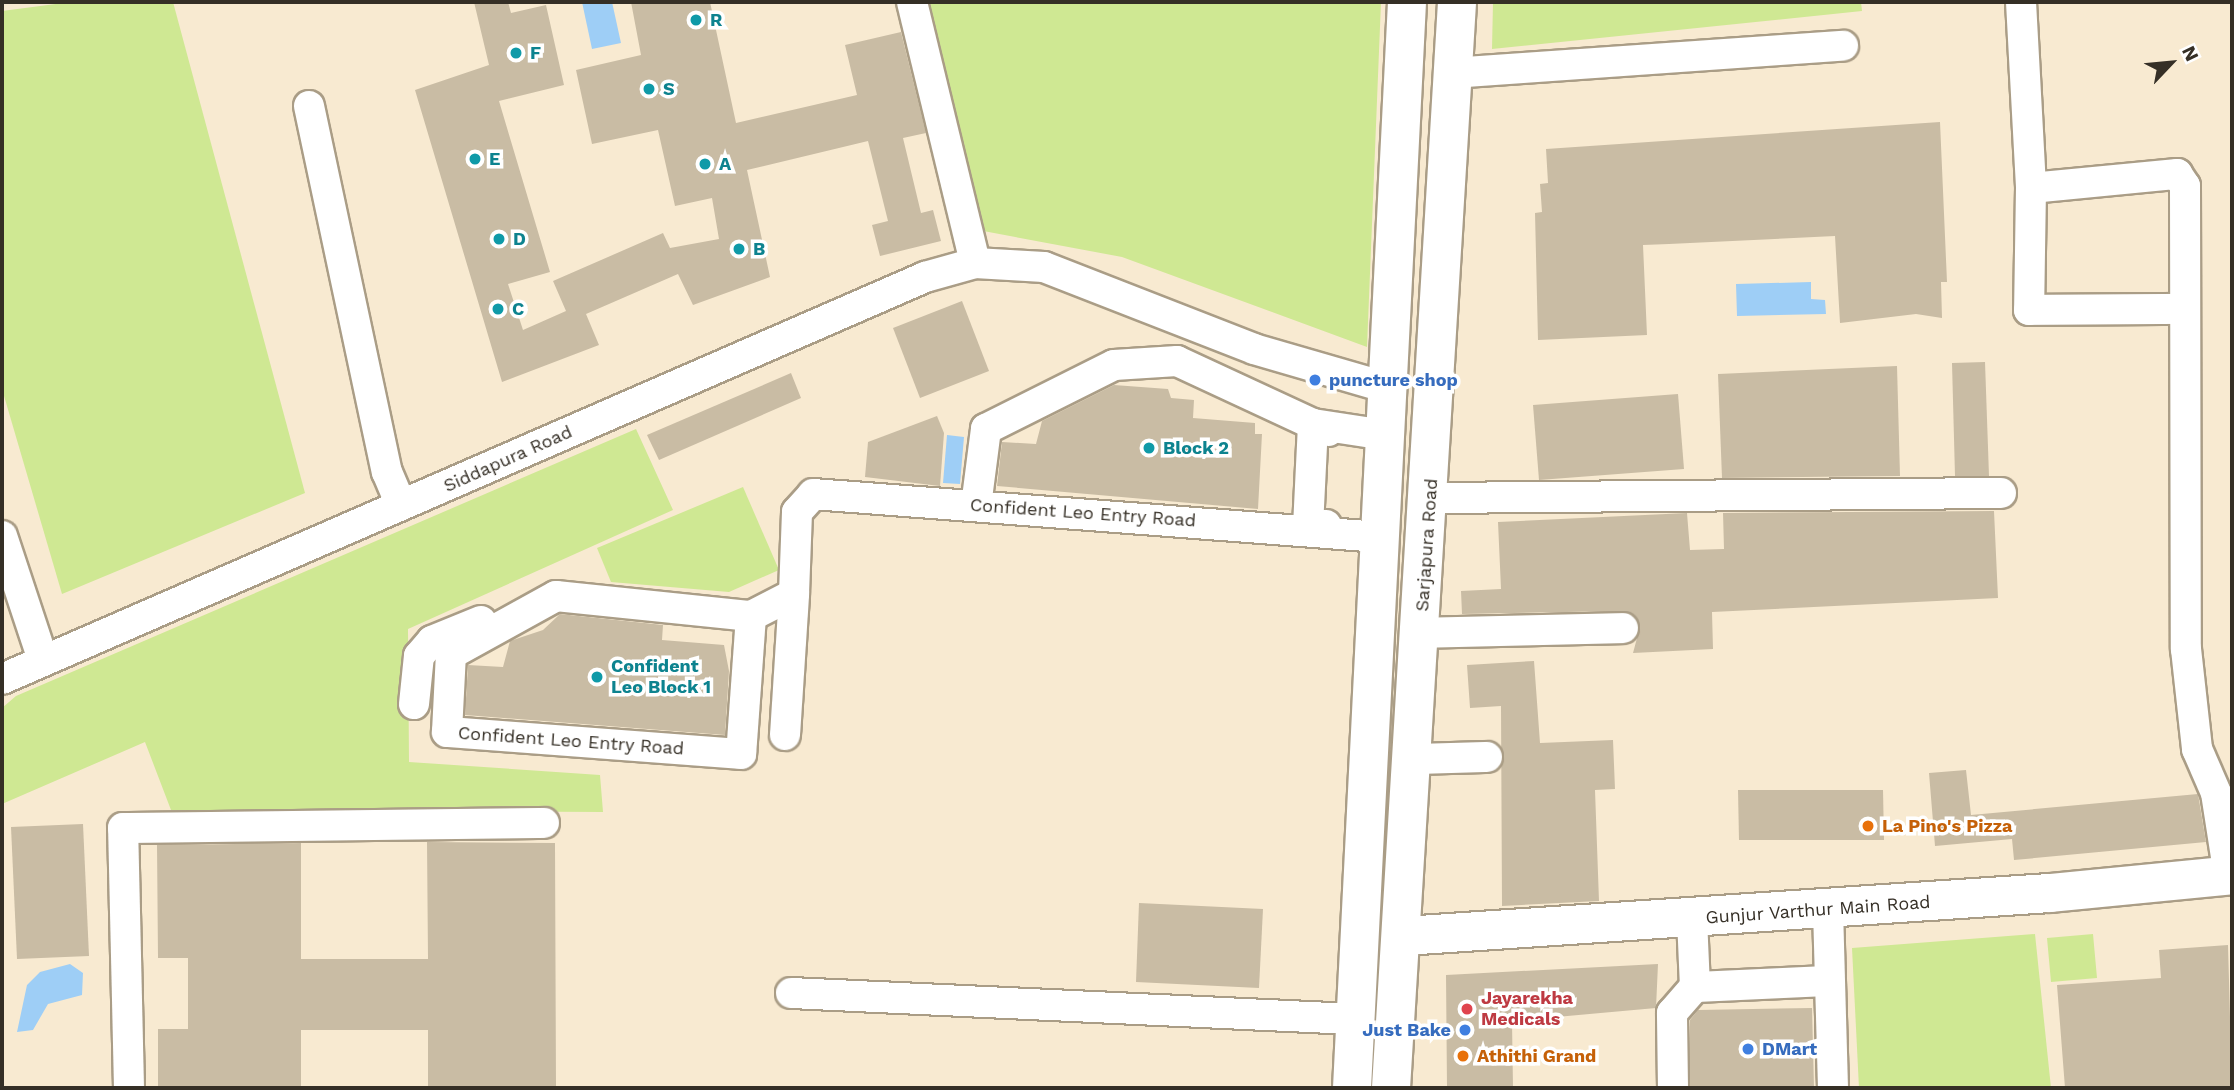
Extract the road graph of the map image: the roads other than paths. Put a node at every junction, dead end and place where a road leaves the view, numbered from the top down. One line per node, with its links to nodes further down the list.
1 (912, 2): 9 (street)
2 (1407, 2): 11 (main road)
3 (1457, 2): 6 (main road, Sarjapura Road)
4 (2021, 2): 8 (street)
5 (1843, 46): 6 (street)
6 (1452, 73): 15 (main road, Sarjapura Road)
7 (309, 106): 16 (street)
8 (2031, 188): 10 (street); 10 (street)
9 (975, 263): 11 (street, Siddapura Road); 16 (street, Siddapura Road)
10 (2184, 309): 33 (street)
11 (1388, 388): 13 (main road)
12 (1313, 424): 13 (street); 17 (street); 18 (street)
13 (1385, 435): 20 (main road)
14 (2001, 493): 15 (street)
15 (1430, 498): 25 (main road, Sarjapura Road)
16 (401, 505): 26 (street, Siddapura Road)
17 (976, 506): 18 (street, Confident Leo Entry Road); 21 (street, Confident Leo Entry Road)
18 (1322, 529): 20 (street, Confident Leo Entry Road)
19 (2, 536): 26 (street)
20 (1380, 537): 40 (main road)
21 (794, 594): 22 (street); 29 (street, Confident Leo Entry Road)
22 (751, 616): 23 (street, Confident Leo Entry Road); 23 (street, Confident Leo Entry Road)
23 (509, 622): 28 (street)
24 (1623, 628): 25 (street)
25 (1420, 633): 31 (main road, Sarjapura Road)
26 (43, 660): 27 (street, Siddapura Road)
27 (2, 680)
28 (414, 704)
29 (785, 735)
30 (1487, 757): 31 (street)
31 (1415, 759): 36 (main road, Sarjapura Road)
32 (544, 823): 41 (street)
33 (2230, 875): 34 (main road, Gunjur Varthur Main Road)
34 (1828, 909): 35 (main road, Gunjur Varthur Main Road); 37 (street)
35 (1692, 919): 36 (main road, Gunjur Varthur Main Road); 38 (street)
36 (1404, 936): 43 (main road, Sarjapura Road)
37 (1828, 981): 38 (street); 45 (street)
38 (1695, 987): 44 (street)
39 (791, 993): 40 (street)
40 (1353, 1019): 42 (main road)
41 (129, 1088)
42 (1352, 1088)
43 (1391, 1088)
44 (1674, 1088)
45 (1833, 1088)

